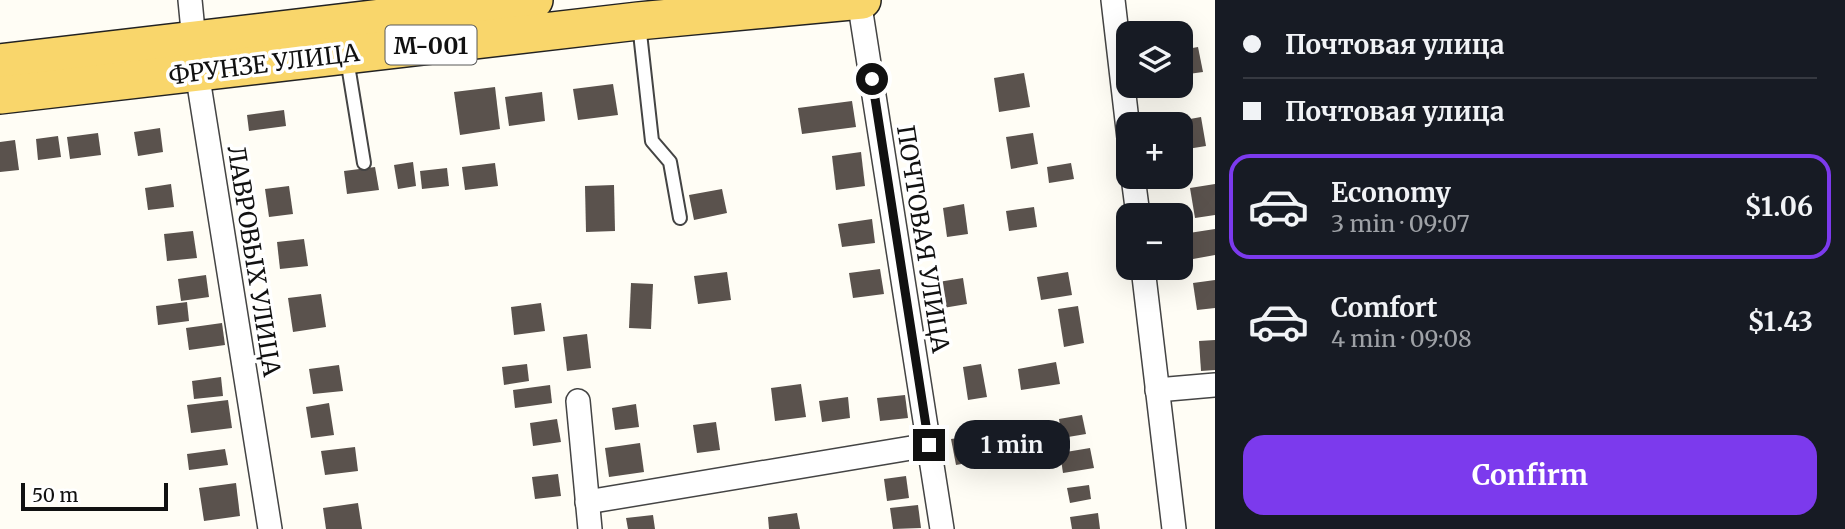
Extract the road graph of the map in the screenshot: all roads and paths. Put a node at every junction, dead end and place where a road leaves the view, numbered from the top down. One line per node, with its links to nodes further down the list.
1 (190, 0): 7 (street, ЛАВРОВЫХ УЛИЦА)
2 (860, 0): 5 (main road, ФРУНЗЕ УЛИЦА / M-001); 17 (street, ПОЧТОВАЯ УЛИЦА)
3 (1113, 0): 10 (street)
4 (514, 1): 7 (main road, ФРУНЗЕ УЛИЦА / M-001)
5 (638, 21): 6 (main road, ФРУНЗЕ УЛИЦА / M-001); 12 (lane)
6 (347, 55): 7 (main road, ФРУНЗЕ УЛИЦА / M-001); 11 (lane)
7 (195, 56): 8 (main road, ФРУНЗЕ УЛИЦА / M-001); 9 (main road, ФРУНЗЕ УЛИЦА / M-001); 19 (street, ЛАВРОВЫХ УЛИЦА)
8 (0, 62)
9 (0, 95)
10 (1126, 112)
11 (364, 163)
12 (680, 218)
13 (1144, 280): 15 (street)
14 (1215, 385): 15 (street)
15 (1157, 390): 22 (street)
16 (578, 401): 18 (street)
17 (929, 445): 18 (street); 21 (street, ПОЧТОВАЯ УЛИЦА)
18 (587, 502): 20 (street)
19 (270, 529)
20 (590, 529)
21 (942, 529)
22 (1174, 529)

